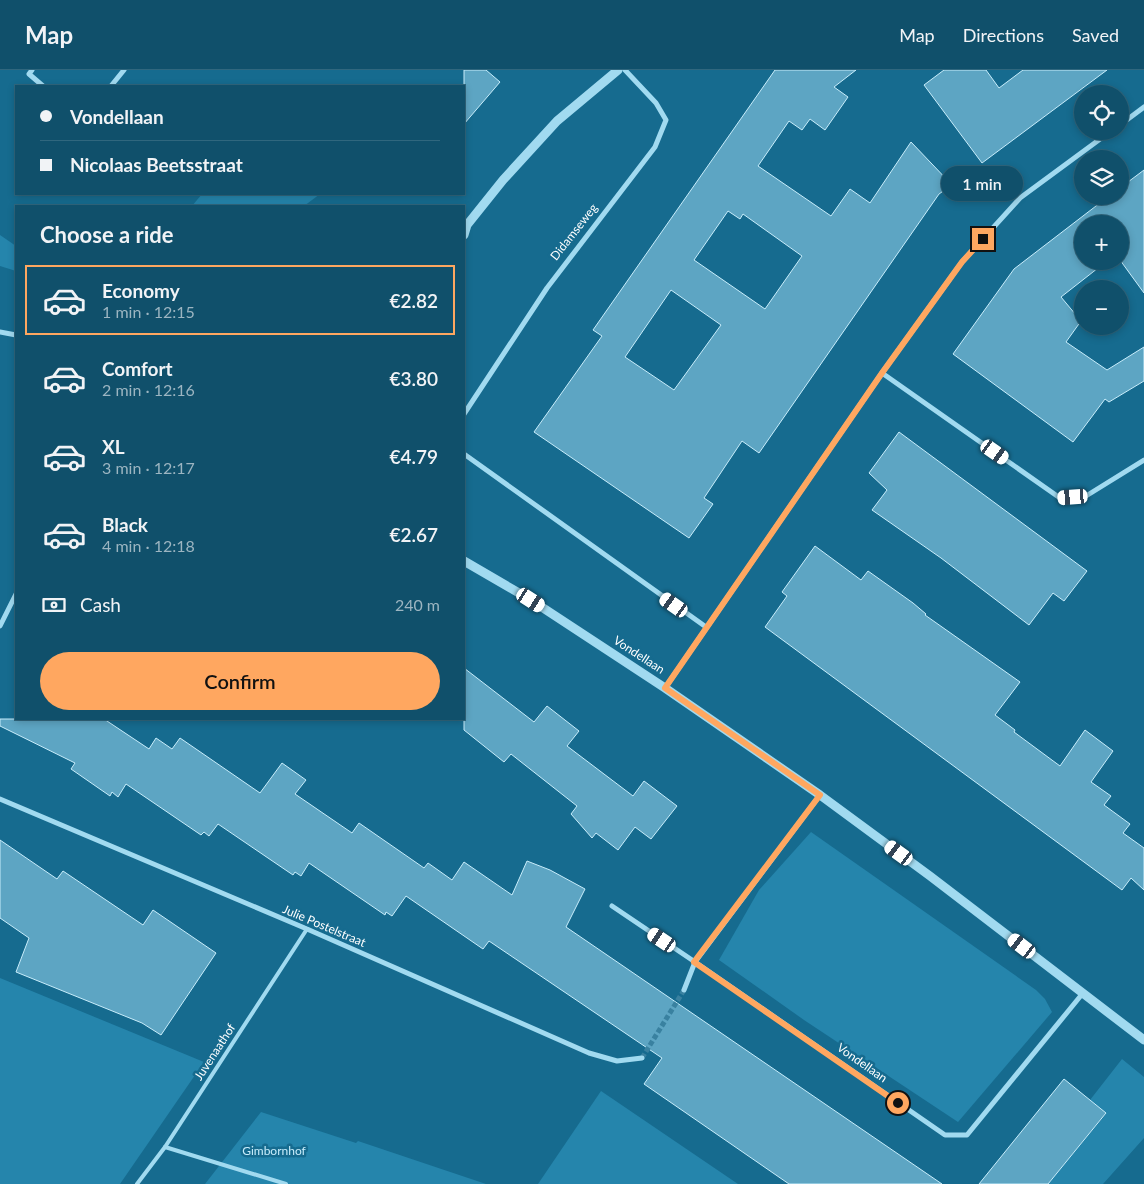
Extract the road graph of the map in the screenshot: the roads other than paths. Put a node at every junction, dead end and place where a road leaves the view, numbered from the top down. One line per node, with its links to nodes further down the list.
1 (32, 70): 5 (street)
2 (124, 70): 6 (street)
3 (618, 70): 10 (street)
4 (624, 70): 14 (street, Didamseweg)
5 (42, 85)
6 (112, 85)
7 (1144, 107): 8 (street)
8 (1129, 118)
9 (1099, 140): 13 (street)
10 (465, 225)
11 (0, 332): 12 (street)
12 (15, 335)
13 (882, 373): 16 (street); 20 (street)
14 (465, 412)
15 (465, 455): 20 (street)
16 (1144, 460)
17 (465, 562): 21 (street, Vondellaan)
18 (15, 596): 19 (street)
19 (0, 626)
20 (706, 627): 21 (street)
21 (665, 688): 22 (street, Vondellaan)
22 (820, 795): 26 (street); 28 (street, Vondellaan)
23 (0, 799): 25 (street, Julie Postelstraat)
24 (612, 906): 26 (street, Vondellaan)
25 (307, 929): 30 (street, Julie Postelstraat); 31 (lane, Juvenaathof)
26 (694, 962): 27 (street); 28 (street, Vondellaan)
27 (684, 990)
28 (1084, 992): 29 (street, Vondellaan)
29 (1144, 1040)
30 (642, 1058)
31 (165, 1147): 32 (lane, Juvenaathof); 33 (lane)
32 (137, 1184)
33 (286, 1184)

